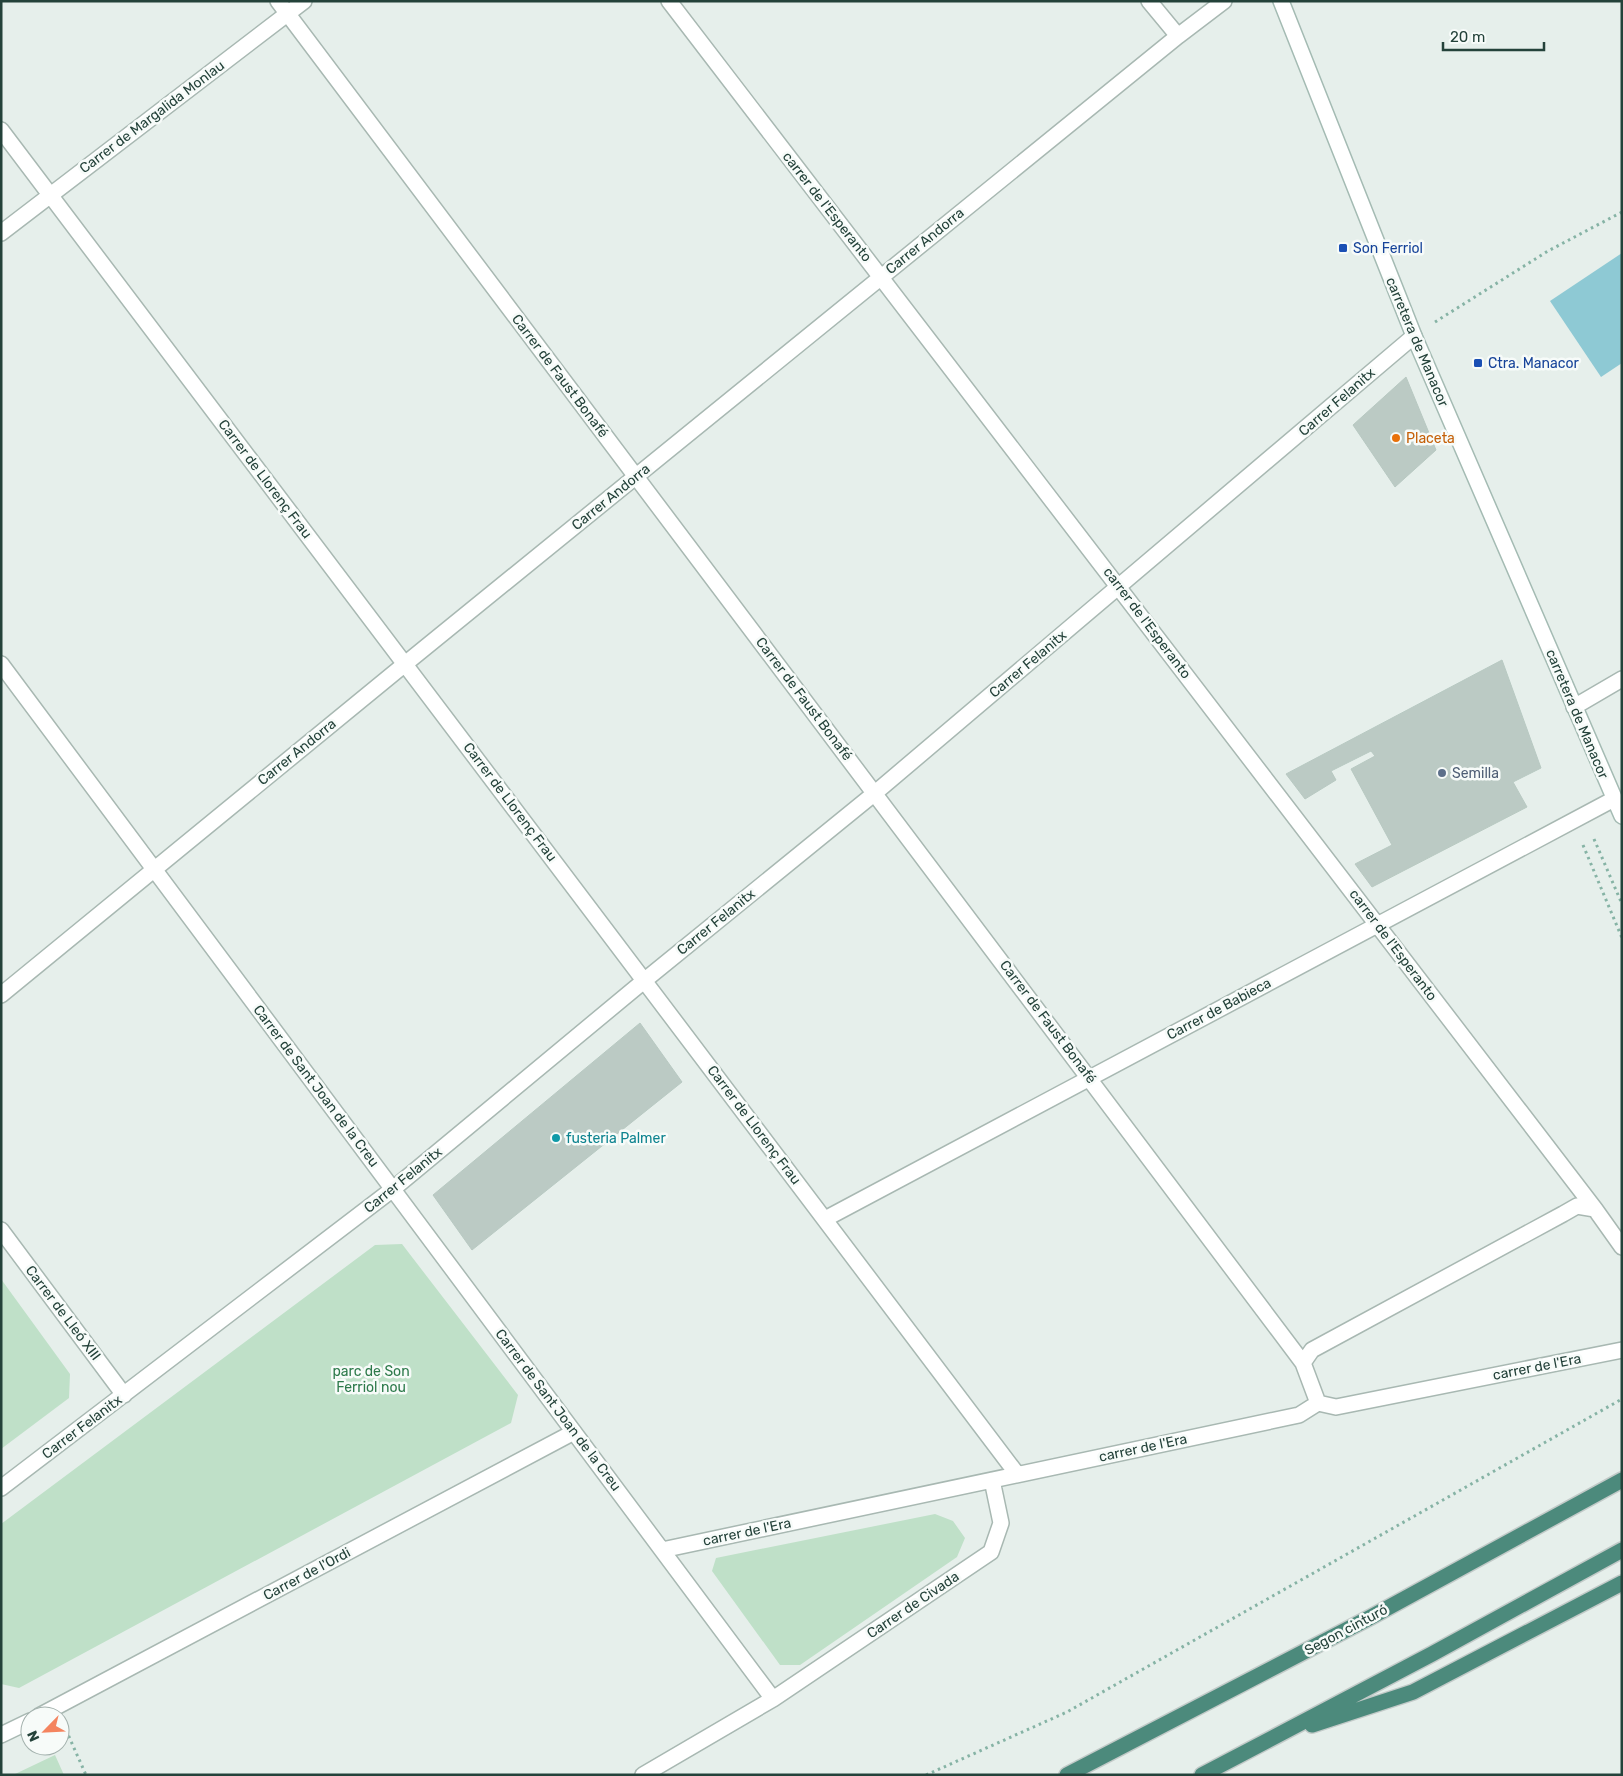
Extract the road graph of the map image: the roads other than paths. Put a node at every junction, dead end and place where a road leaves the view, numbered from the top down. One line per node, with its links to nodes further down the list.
1 (278, 1): 7 (street, Carrer de Faust Bonafé)
2 (304, 1): 7 (street, Carrer de Margalida Monlau)
3 (669, 1): 12 (street, carrer de l'Esperanto)
4 (1150, 1): 8 (street)
5 (1224, 1): 8 (street, Carrer Andorra)
6 (1281, 1): 13 (street, carretera de Manacor)
7 (288, 14): 10 (street, Carrer de Margalida Monlau); 14 (street, Carrer de Faust Bonafé)
8 (1178, 36): 12 (street, Carrer Andorra)
9 (1, 130): 10 (street, Carrer de Llorenç Frau)
10 (51, 195): 11 (street, Carrer de Margalida Monlau); 17 (street, Carrer de Llorenç Frau)
11 (1, 233)
12 (881, 277): 14 (street, Carrer Andorra); 15 (street, carrer de l'Esperanto)
13 (1414, 336): 15 (street, Carrer Felanitx); 19 (street, carretera de Manacor)
14 (636, 476): 17 (street, Carrer Andorra); 20 (street, Carrer de Faust Bonafé)
15 (1119, 587): 20 (street, Carrer Felanitx); 24 (street, carrer de l'Esperanto)
16 (1, 664): 23 (street, Carrer de Sant Joan de la Creu)
17 (405, 664): 23 (street, Carrer Andorra); 25 (street, Carrer de Llorenç Frau)
18 (1622, 679): 19 (street)
19 (1574, 707): 21 (street, carretera de Manacor)
20 (875, 793): 25 (street, Carrer Felanitx); 27 (street, Carrer de Faust Bonafé)
21 (1614, 799): 22 (street, carretera de Manacor); 24 (street, Carrer de Babieca)
22 (1622, 816)
23 (154, 869): 26 (street, Carrer Andorra); 28 (street, Carrer de Sant Joan de la Creu)
24 (1378, 924): 27 (street, Carrer de Babieca); 29 (street, carrer de l'Esperanto)
25 (645, 980): 28 (street, Carrer Felanitx); 30 (street, Carrer de Llorenç Frau)
26 (1, 995)
27 (1090, 1078): 30 (street, Carrer de Babieca); 34 (street, Carrer de Faust Bonafé)
28 (393, 1189): 35 (street, Carrer Felanitx); 37 (street, Carrer de Sant Joan de la Creu)
29 (1595, 1209): 32 (street, carrer de l'Esperanto); 34 (street)
30 (825, 1219): 38 (street, Carrer de Llorenç Frau)
31 (1, 1230): 35 (street, Carrer de Lleó XIII)
32 (1622, 1247)
33 (1622, 1350): 36 (street, carrer de l'Era)
34 (1303, 1363): 36 (street, Carrer de Faust Bonafé)
35 (124, 1395): 41 (street, Carrer Felanitx)
36 (1318, 1403): 38 (street, carrer de l'Era)
37 (574, 1432): 42 (street, Carrer de Sant Joan de la Creu); 46 (street, Carrer de l'Ordi)
38 (1017, 1474): 39 (street, carrer de l'Era)
39 (992, 1480): 42 (street, carrer de l'Era); 45 (street, Carrer de Civada)
40 (1622, 1480): 51 (highway, Segon cinturó)
41 (1, 1488)
42 (662, 1550): 45 (street, Carrer de Sant Joan de la Creu)
43 (1622, 1550): 49 (highway)
44 (1622, 1583): 49 (highway)
45 (773, 1700): 50 (street, Carrer de Civada)
46 (58, 1706)
47 (20, 1725): 48 (street)
48 (3, 1731)
49 (1273, 1738): 52 (highway)
50 (643, 1775)
51 (1067, 1775)
52 (1202, 1775)

